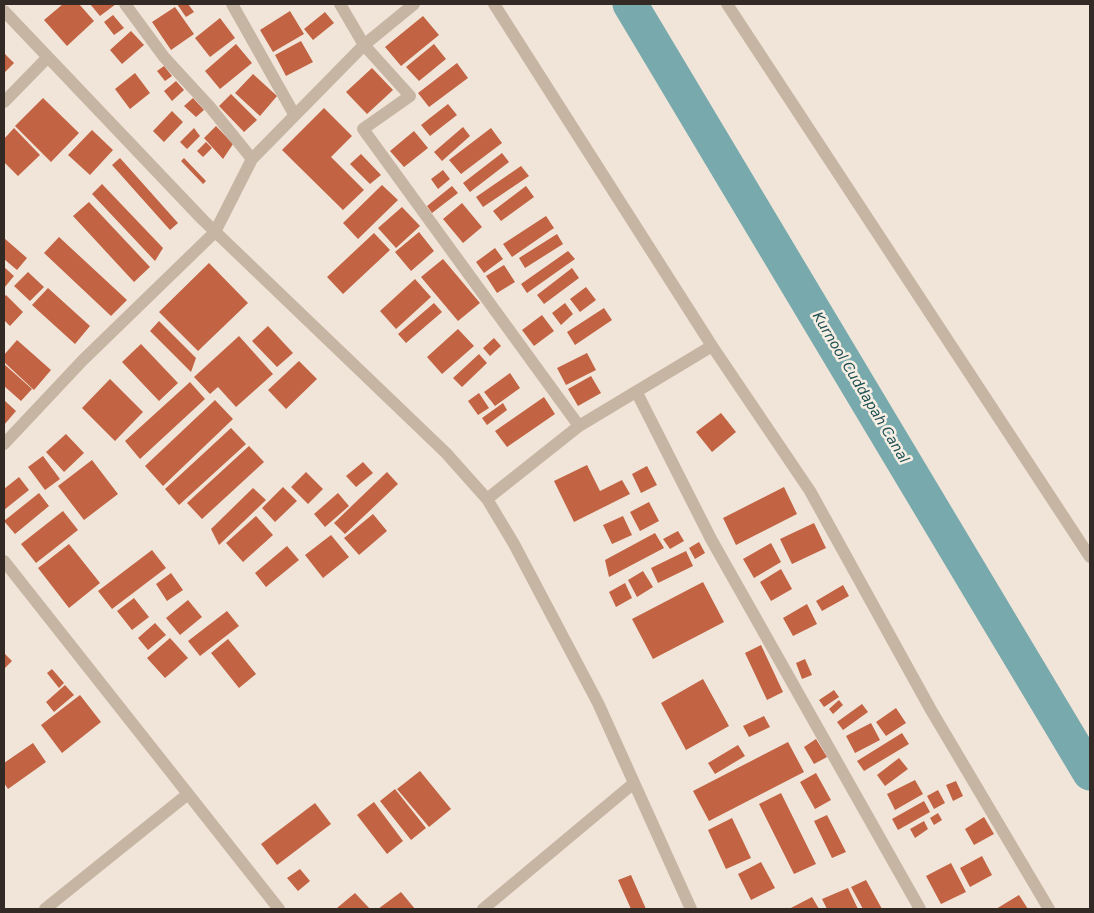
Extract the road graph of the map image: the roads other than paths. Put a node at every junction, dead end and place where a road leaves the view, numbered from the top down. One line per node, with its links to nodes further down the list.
1 (125, 4): 12 (street)
2 (232, 4): 11 (street)
3 (340, 4): 8 (street)
4 (414, 4): 8 (street)
5 (494, 4): 14 (street)
6 (727, 4): 19 (street)
7 (4, 11): 9 (street)
8 (364, 45): 11 (street); 16 (street)
9 (48, 57): 10 (street); 13 (street)
10 (4, 102)
11 (294, 114): 12 (street)
12 (252, 159): 13 (street)
13 (215, 232): 17 (street); 18 (street)
14 (712, 346): 15 (street); 28 (street)
15 (637, 393): 16 (street); 27 (street)
16 (580, 426): 18 (street)
17 (4, 444)
18 (487, 499): 21 (street)
19 (1090, 557)
20 (4, 561): 22 (street)
21 (634, 784): 25 (street); 26 (street)
22 (188, 794): 23 (street); 24 (street)
23 (45, 909)
24 (279, 909)
25 (483, 909)
26 (691, 909)
27 (920, 909)
28 (1049, 909)

